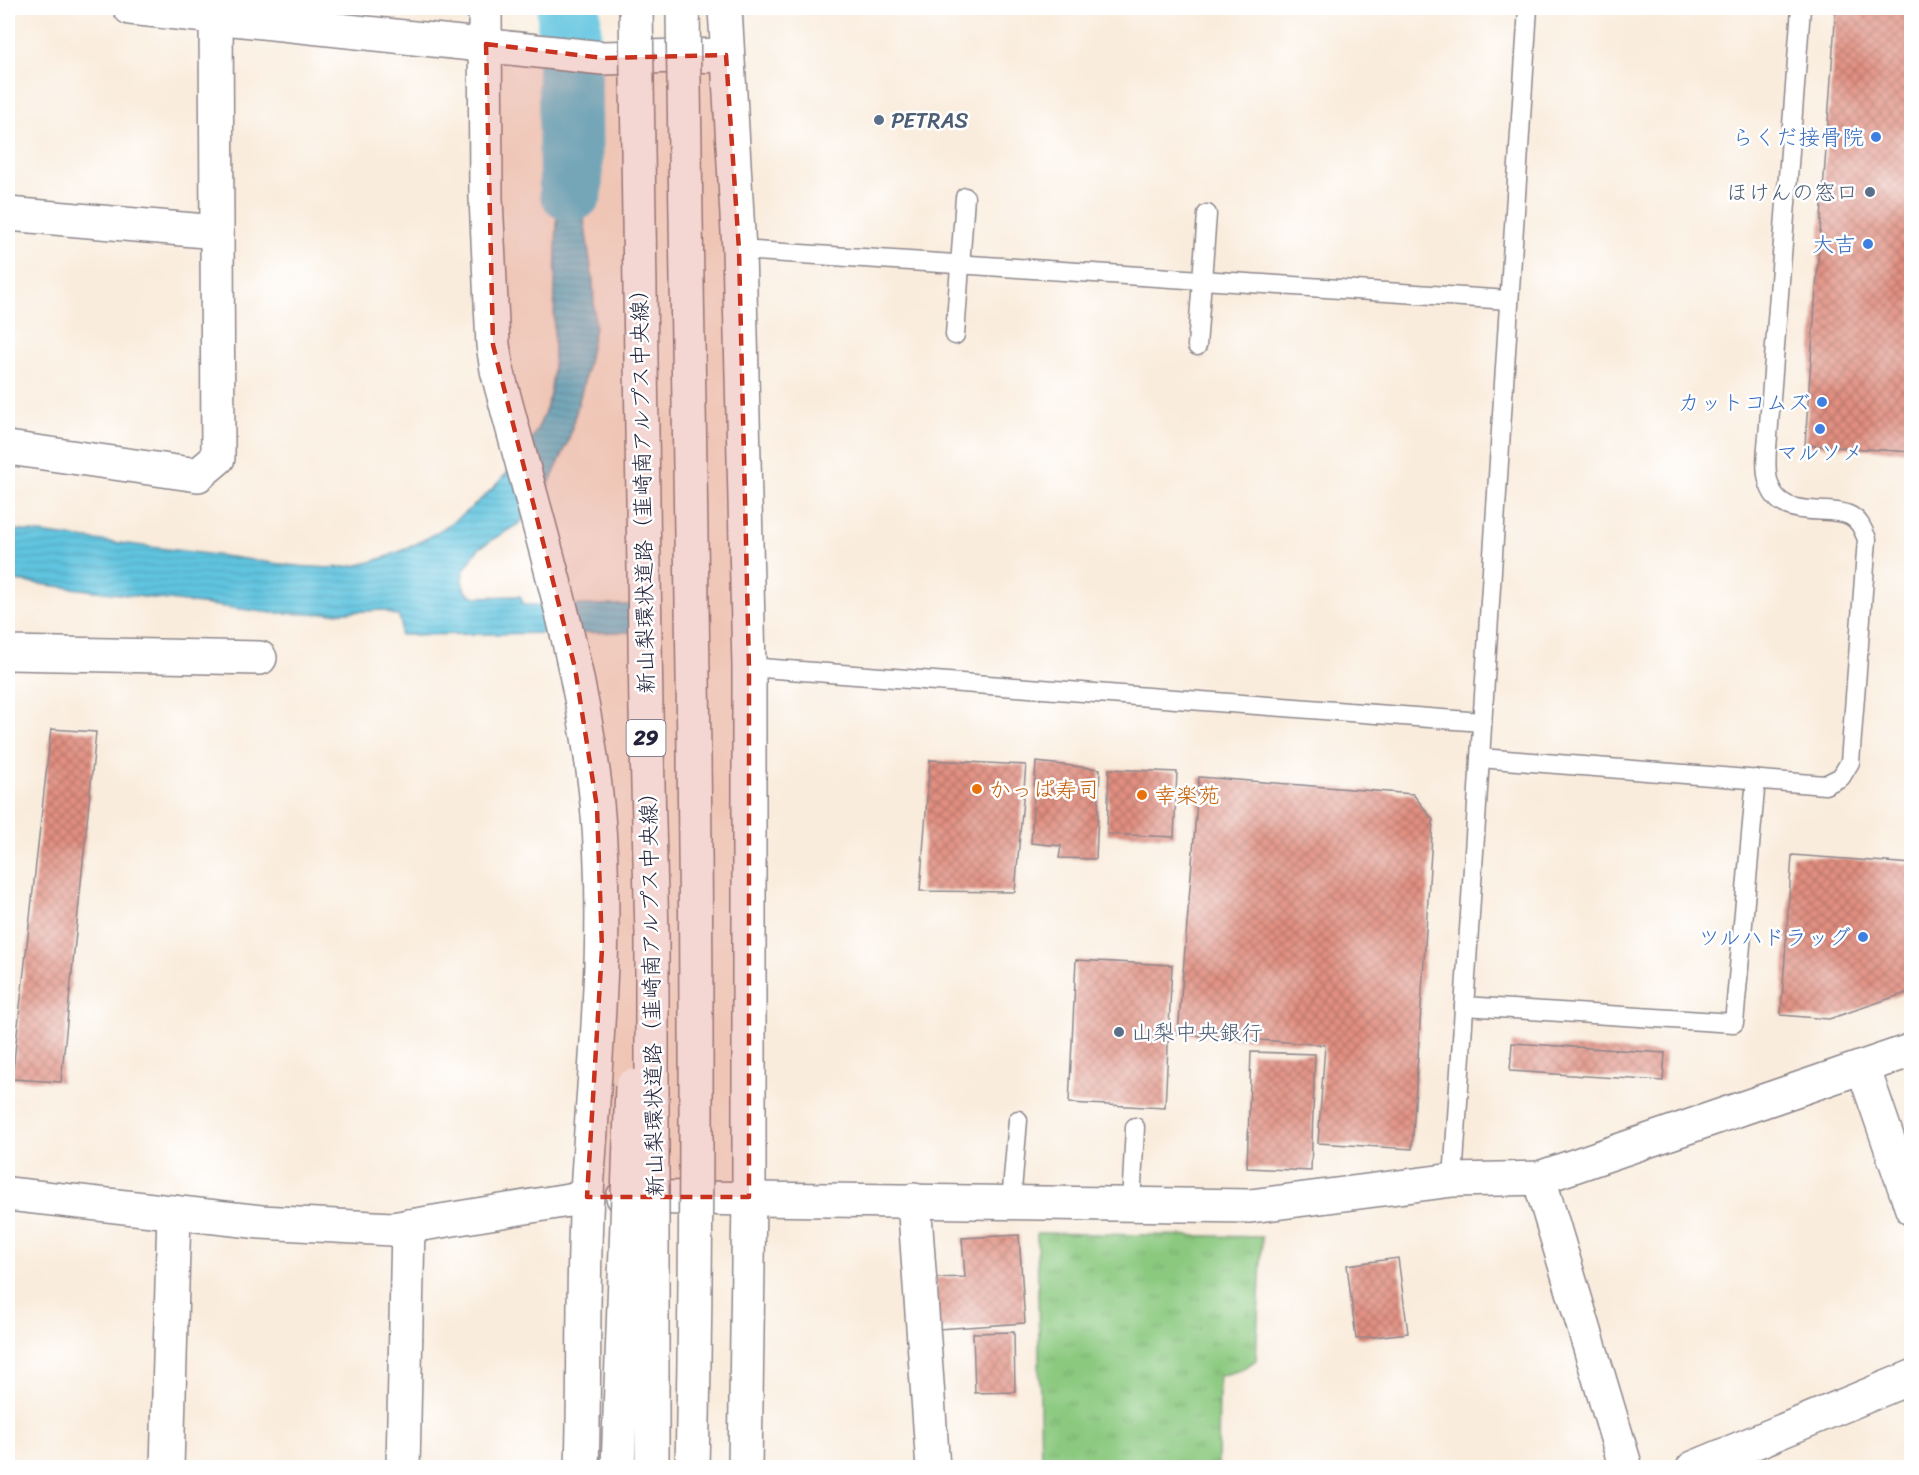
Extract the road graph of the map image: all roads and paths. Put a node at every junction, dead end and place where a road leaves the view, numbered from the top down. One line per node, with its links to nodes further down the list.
1 (130, 8): 8 (main road)
2 (485, 8): 9 (main road)
3 (636, 8): 25 (main road, 新山梨環状道路（韮崎南アルプス中央線） / 29, bridge)
4 (683, 8): 51 (main road, 新山梨環状道路（韮崎南アルプス中央線） / 29, bridge)
5 (725, 8): 10 (main road)
6 (1528, 8): 18 (lane)
7 (1801, 8): 28 (lane)
8 (216, 12): 9 (main road); 14 (main road)
9 (486, 44): 10 (main road); 37 (main road)
10 (726, 55): 15 (main road)
11 (965, 197): 16 (lane)
12 (8, 214): 14 (main road)
13 (1207, 214): 17 (lane)
14 (217, 232): 21 (main road)
15 (739, 249): 16 (lane); 24 (main road)
16 (961, 266): 17 (lane); 19 (lane)
17 (1202, 281): 18 (lane); 20 (lane)
18 (1509, 300): 26 (lane)
19 (955, 335)
20 (1197, 346)
21 (8, 448)
22 (8, 653): 23 (main road)
23 (260, 658)
24 (749, 667): 26 (lane); 38 (main road)
25 (645, 711): 49 (main road, bridge); 50 (main road, 新山梨環状道路（韮崎南アルプス中央線） / 29, bridge)
26 (1482, 722): 27 (lane)
27 (1480, 758): 28 (lane); 29 (lane)
28 (1756, 779): 29 (lane)
29 (1464, 1006): 35 (lane)
30 (1911, 1050): 31 (main road)
31 (1863, 1067): 34 (main road); 42 (main road)
32 (1018, 1120): 40 (lane)
33 (1135, 1127): 41 (lane)
34 (1539, 1178): 35 (main road); 54 (main road)
35 (1453, 1180): 41 (main road)
36 (8, 1194): 43 (main road)
37 (587, 1197): 38 (main road); 44 (main road); 48 (main road)
38 (749, 1197): 39 (main road); 52 (main road)
39 (914, 1200): 40 (main road); 53 (main road)
40 (1011, 1202): 41 (main road)
41 (1131, 1204)
42 (1911, 1209)
43 (174, 1212): 44 (main road); 46 (main road)
44 (408, 1226): 47 (main road)
45 (1911, 1377): 55 (main road)
46 (167, 1467)
47 (403, 1467)
48 (582, 1467)
49 (618, 1467)
50 (652, 1467)
51 (692, 1467)
52 (745, 1467)
53 (933, 1467)
54 (1626, 1467)
55 (1693, 1467)

